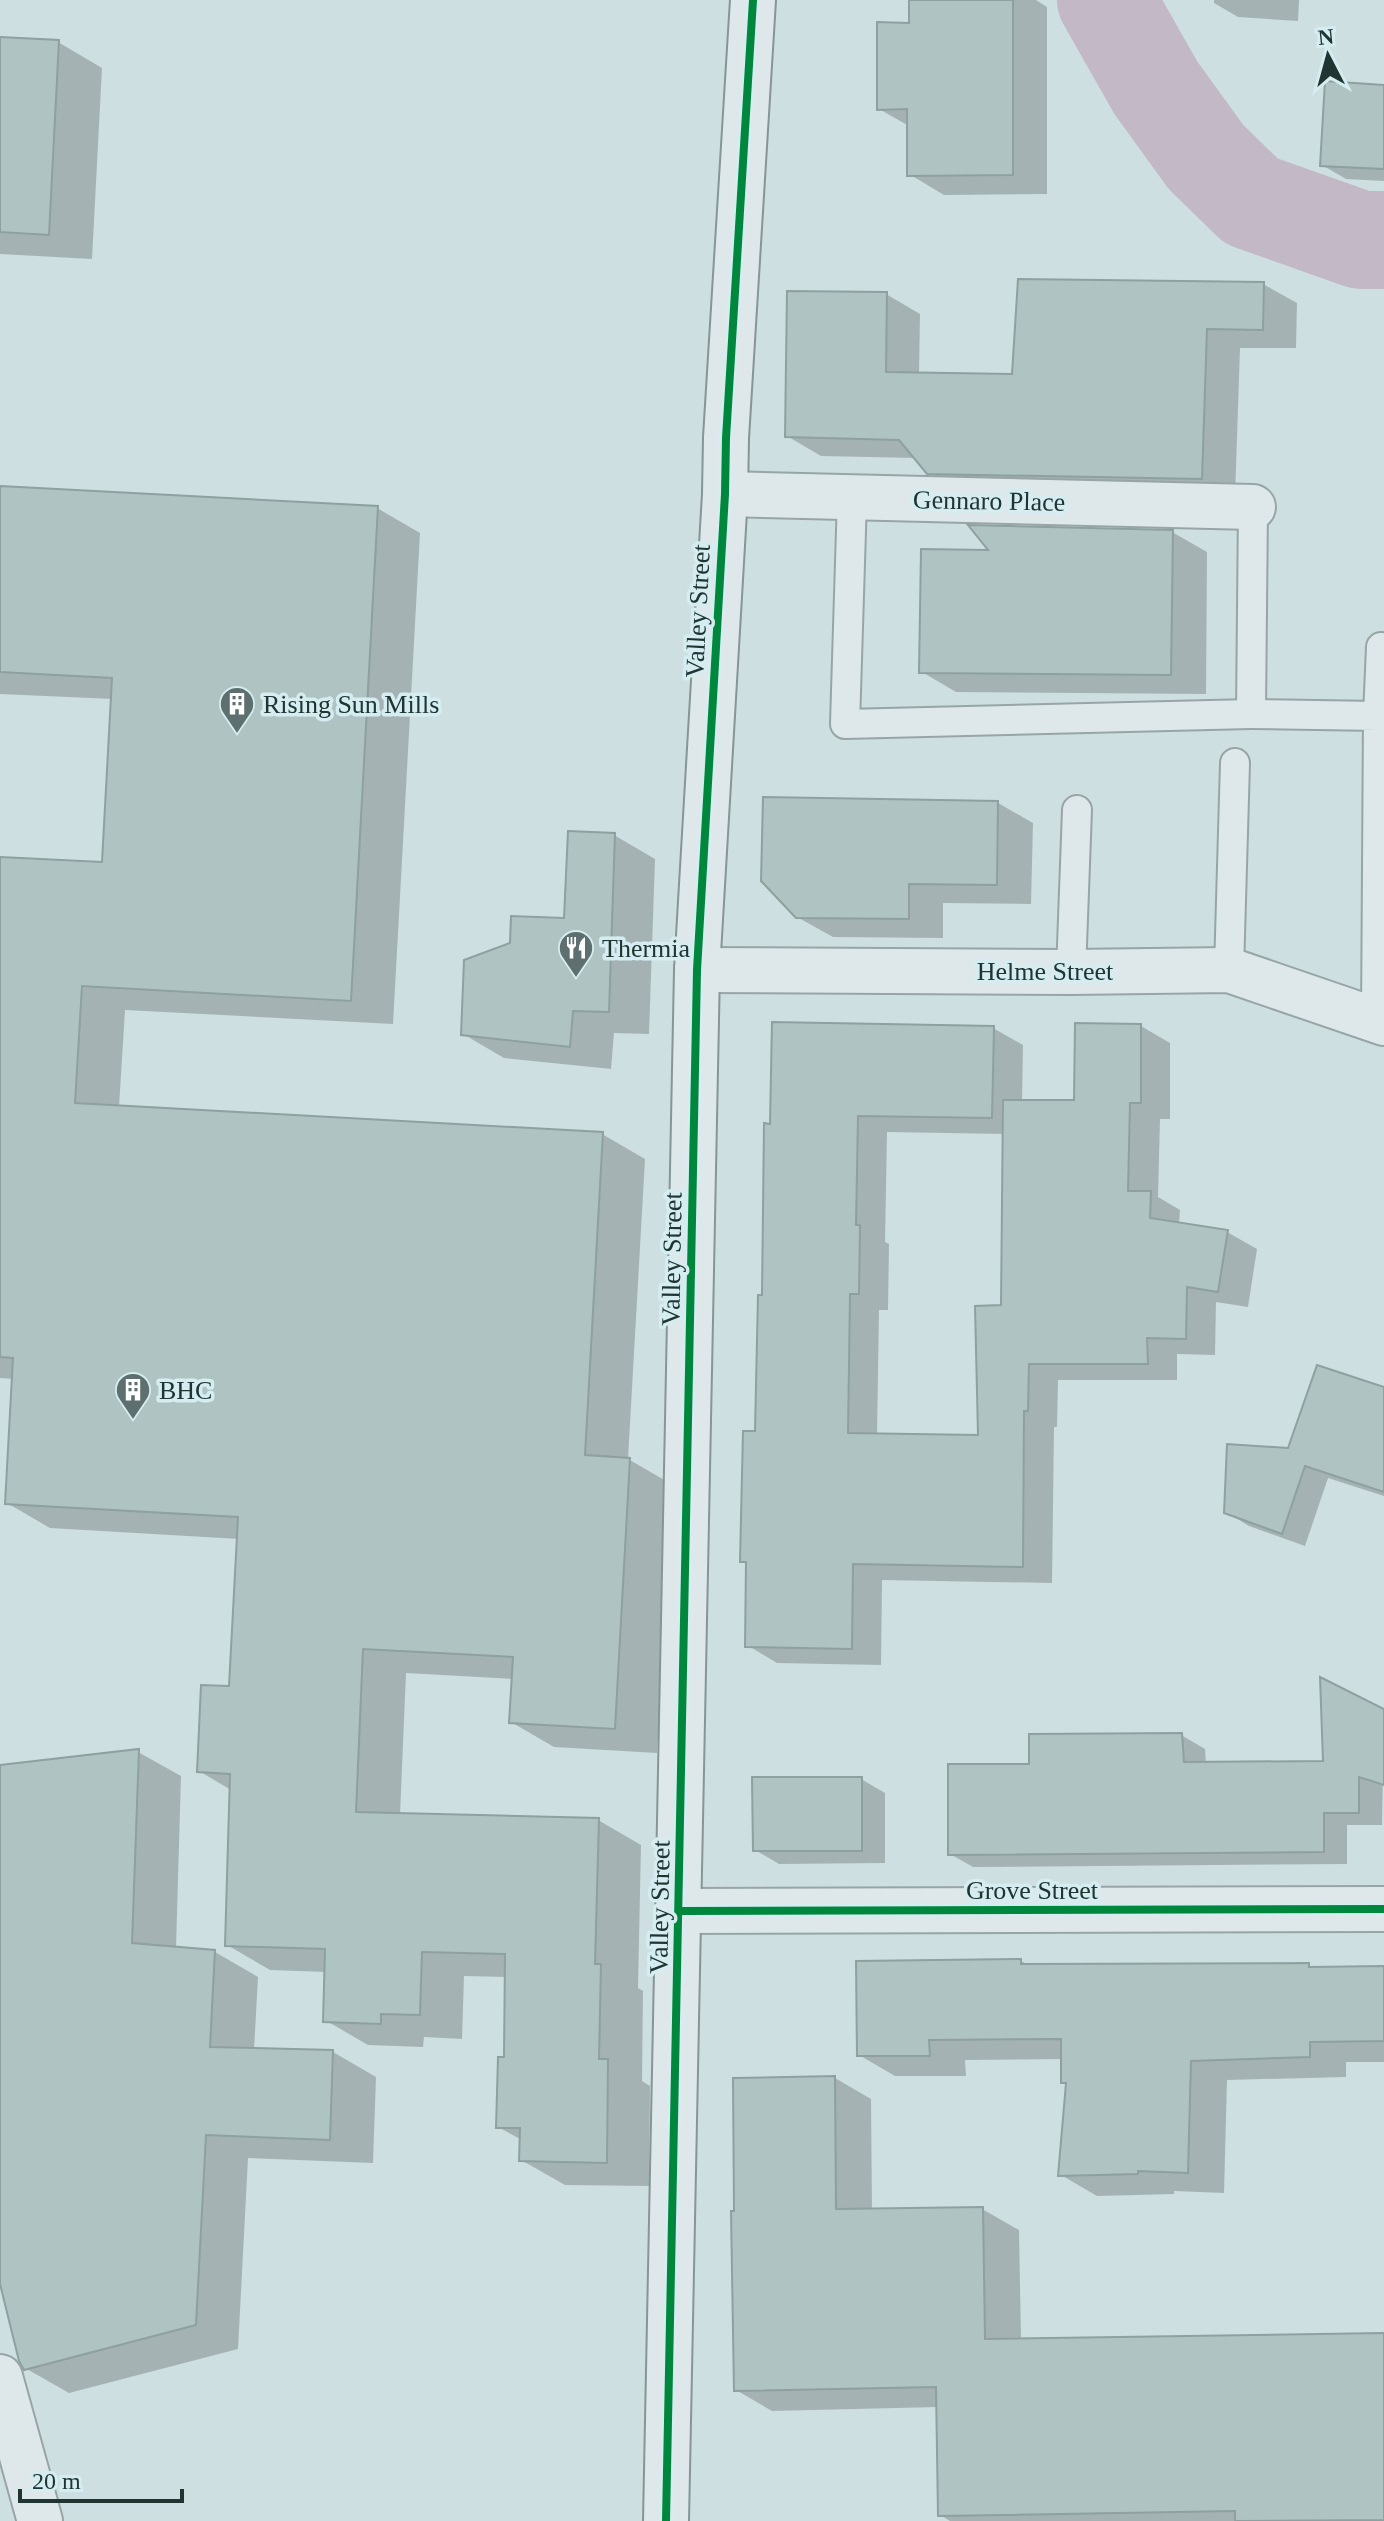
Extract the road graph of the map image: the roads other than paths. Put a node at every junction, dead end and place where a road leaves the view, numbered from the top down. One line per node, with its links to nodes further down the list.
1 (753, 0): 2 (main road, Valley Street)
2 (725, 494): 3 (main road, Gennaro Place); 10 (main road, Valley Street)
3 (852, 498): 4 (main road, Gennaro Place); 6 (lane)
4 (1253, 507): 6 (lane)
5 (1384, 648): 7 (lane)
6 (1251, 714): 7 (lane)
7 (1378, 716): 13 (lane)
8 (1235, 763): 11 (lane)
9 (1077, 810): 12 (lane)
10 (697, 970): 12 (main road, Helme Street); 15 (main road, Valley Street)
11 (1229, 970): 12 (main road, Helme Street); 13 (main road, Helme Street)
12 (1071, 972)
13 (1380, 1021)
14 (1384, 1909): 15 (main road, Grove Street)
15 (680, 1911): 18 (main road, Valley Street)
16 (0, 2377): 17 (main road)
17 (40, 2521)
18 (666, 2521)

